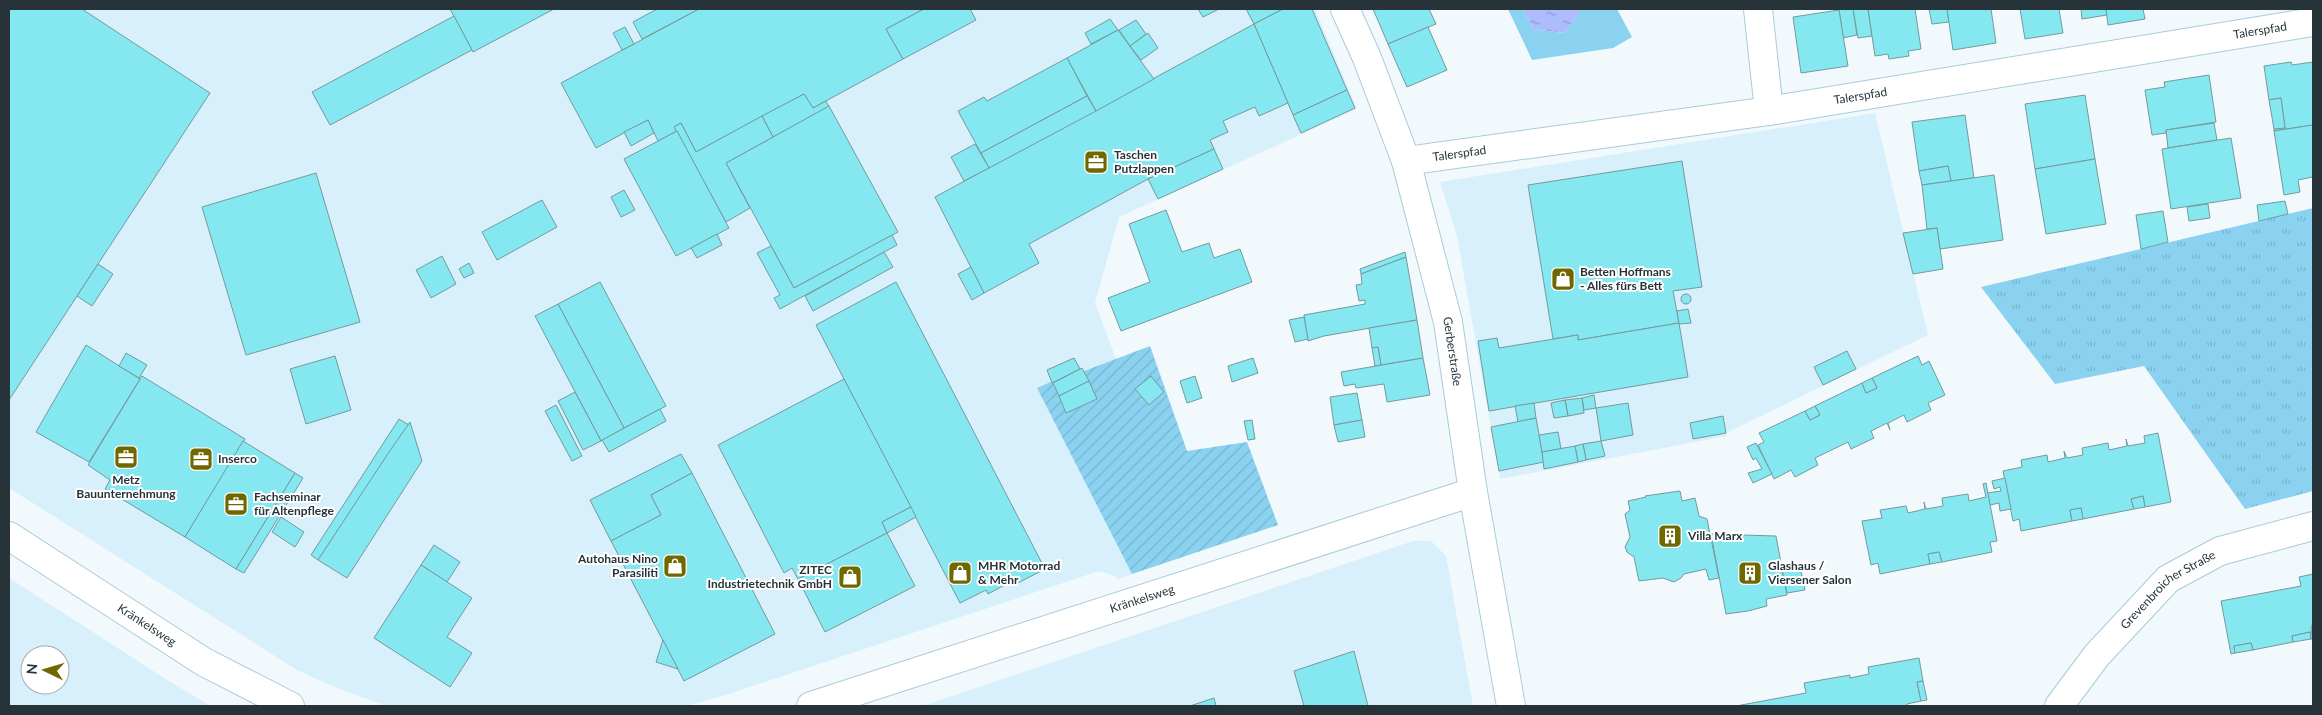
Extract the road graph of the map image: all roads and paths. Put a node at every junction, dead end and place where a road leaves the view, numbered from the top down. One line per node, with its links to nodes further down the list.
1 (1345, 9): 5 (street, Gerberstraße)
2 (1758, 9): 4 (street)
3 (2313, 22): 4 (street, Talerspfad)
4 (1769, 111): 5 (street, Talerspfad)
5 (1406, 161): 6 (street, Gerberstraße)
6 (1473, 492): 10 (street, Kränkelsweg); 11 (street, Gerberstraße)
7 (2313, 526): 12 (street, Grevenbroicher Straße)
8 (9, 536): 9 (street, Kränkelsweg)
9 (290, 706)
10 (811, 706)
11 (1511, 706)
12 (2059, 706)

